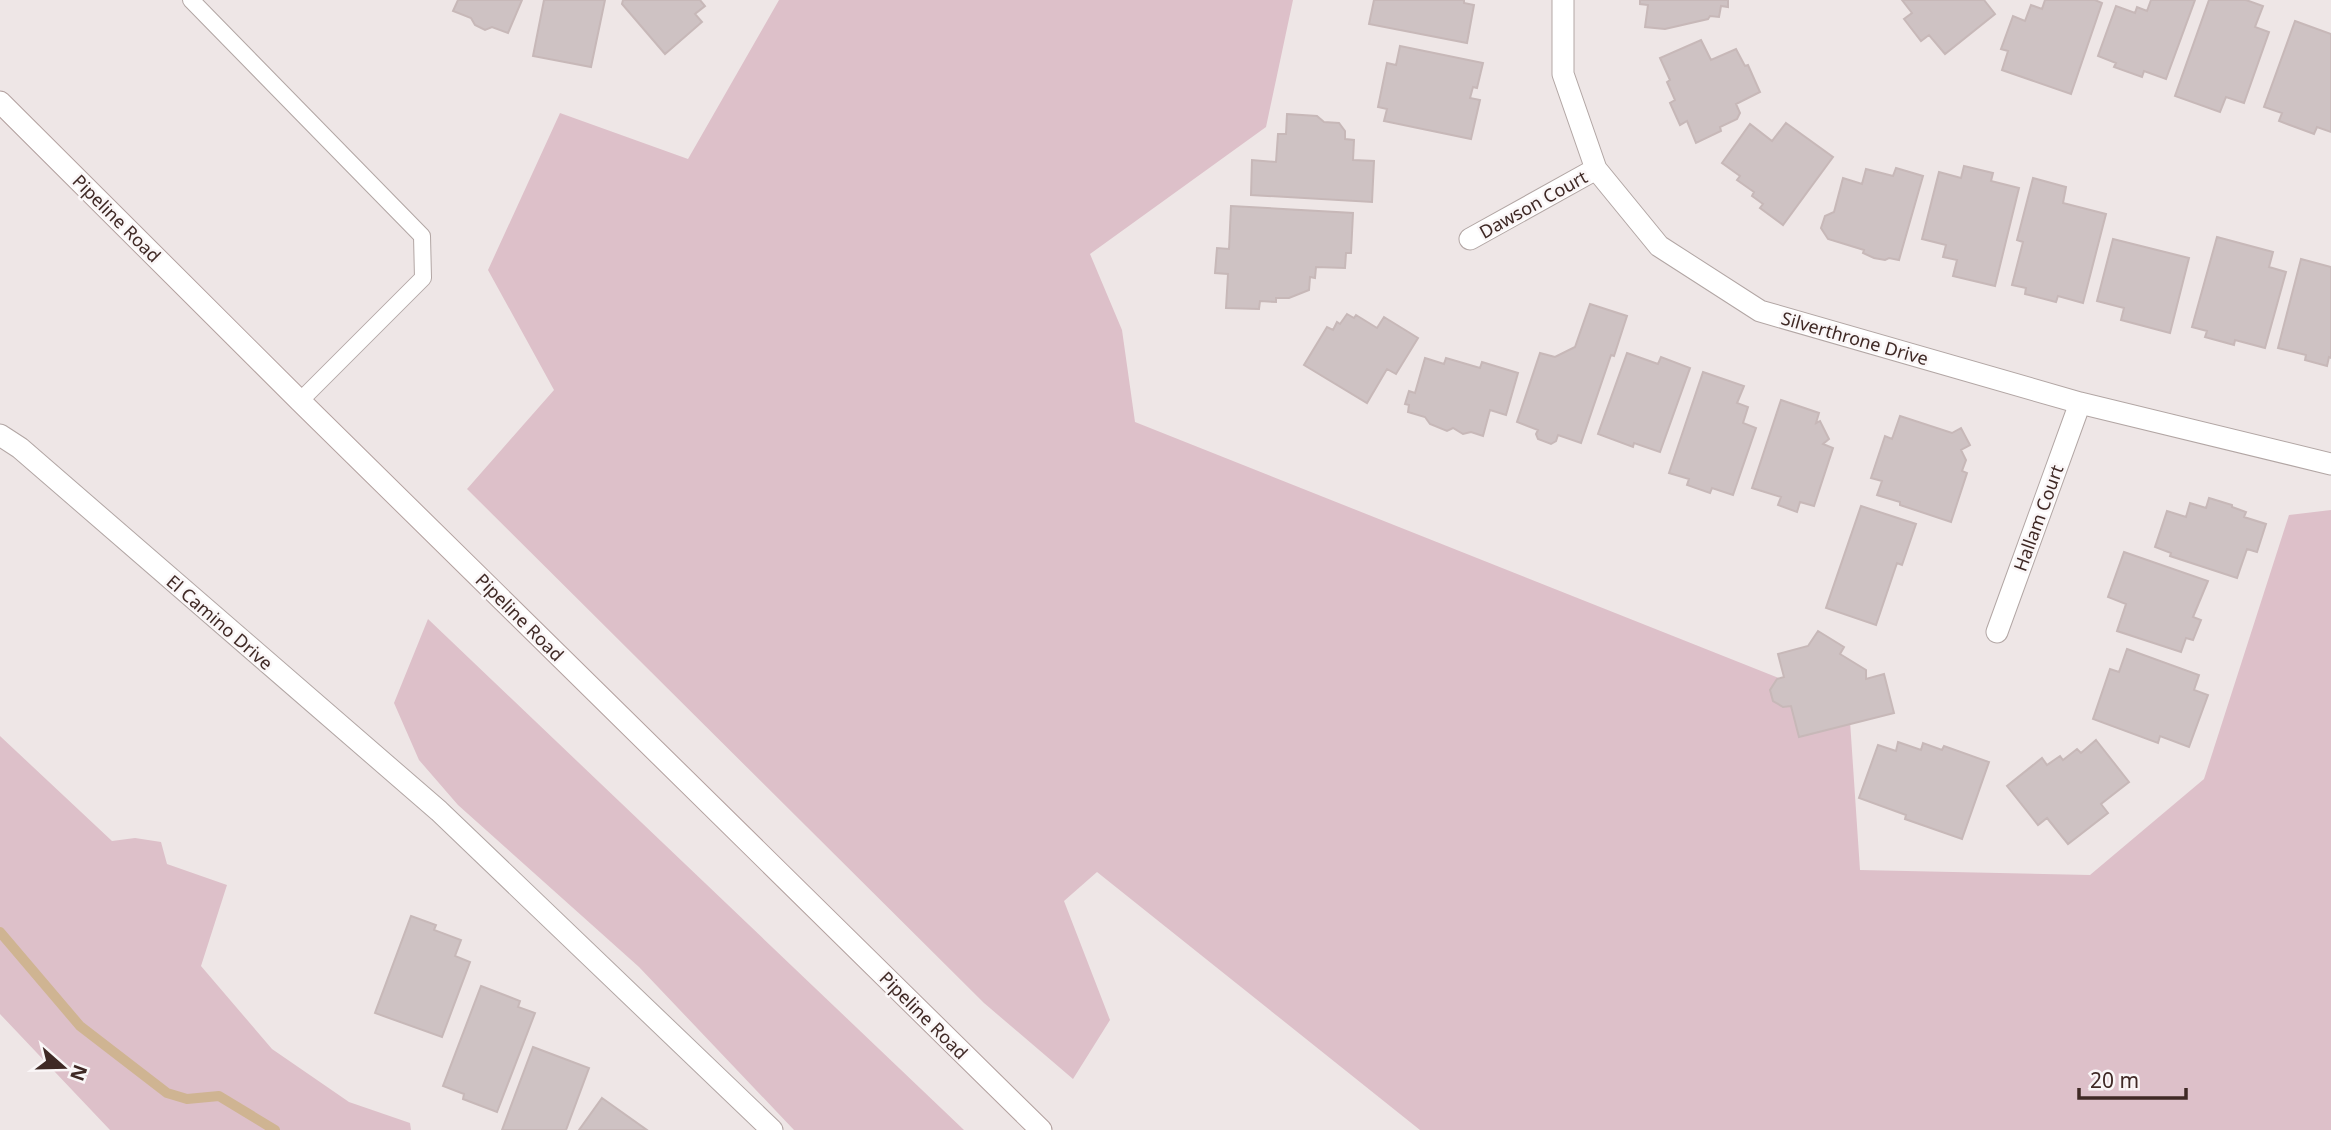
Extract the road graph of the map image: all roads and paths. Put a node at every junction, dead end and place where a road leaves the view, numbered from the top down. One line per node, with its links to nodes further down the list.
1 (191, 0): 6 (lane)
2 (1563, 0): 4 (street, Silverthrone Drive)
3 (0, 102): 6 (street, Pipeline Road)
4 (1596, 169): 5 (street, Dawson Court); 7 (street, Silverthrone Drive)
5 (1471, 239)
6 (300, 401): 12 (street, Pipeline Road)
7 (2080, 403): 9 (street, Silverthrone Drive); 10 (street, Hallam Court)
8 (0, 435): 11 (street, El Camino Drive)
9 (2331, 464)
10 (1997, 632)
11 (772, 1130)
12 (1041, 1130)

